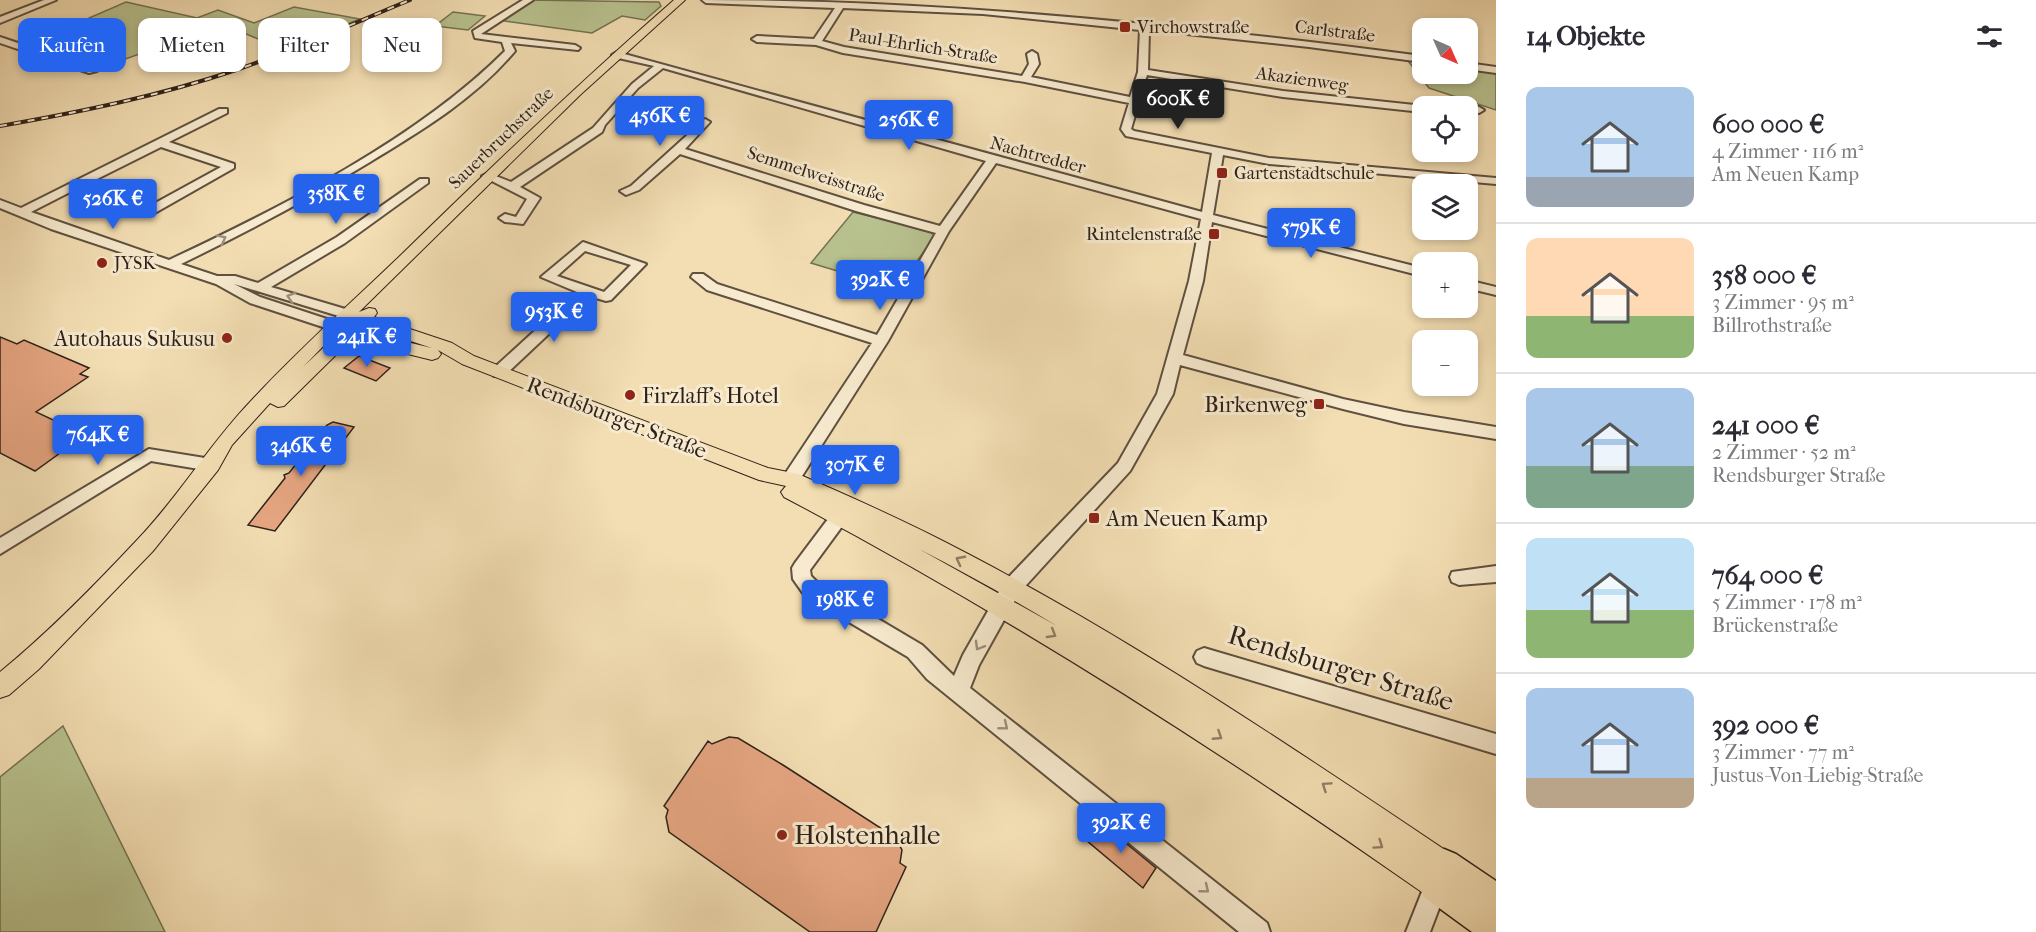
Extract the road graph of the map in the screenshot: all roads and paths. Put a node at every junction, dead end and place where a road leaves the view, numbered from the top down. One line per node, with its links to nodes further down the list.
1 (52, 0): 6 (street)
2 (529, 0): 10 (street)
3 (680, 0): 15 (main road, Sauerbruchstraße)
4 (706, 0): 5 (street, Carlstraße)
5 (841, 5): 7 (street, Carlstraße); 11 (street, Paul-Ehrlich-Straße)
6 (0, 20)
7 (1144, 27): 16 (street, Carlstraße); 20 (street)
8 (757, 39): 11 (street, Paul-Ehrlich-Straße)
9 (0, 40): 12 (street)
10 (506, 41): 13 (street); 41 (street, one-way to 10)
11 (817, 42): 21 (street, Paul-Ehrlich-Straße)
12 (18, 46)
13 (575, 48)
14 (1032, 54): 21 (street, Paul-Ehrlich-Straße)
15 (617, 55): 17 (street, Nachtredder); 30 (main road, Sauerbruchstraße)
16 (1412, 58)
17 (661, 65): 29 (street, Nachtredder); 34 (street)
18 (1478, 68): 19 (street)
19 (1496, 70)
20 (1143, 72): 22 (street); 23 (street, Akazienweg)
21 (1025, 79): 22 (street, Paul-Ehrlich-Straße)
22 (1135, 101): 28 (street)
23 (1412, 108)
24 (223, 111): 26 (street)
25 (705, 122): 27 (street)
26 (161, 143): 33 (street); 33 (street)
27 (678, 150): 35 (street); 40 (street, Semmelweisstraße)
28 (1218, 153): 32 (street); 38 (street)
29 (993, 159): 38 (street, Nachtredder); 40 (street)
30 (488, 176): 34 (street); 49 (main road, Sauerbruchstraße)
31 (424, 181): 45 (street)
32 (1496, 181)
33 (75, 185): 37 (street)
34 (518, 188): 39 (street)
35 (626, 191)
36 (0, 204): 37 (street, Rendsburger Straße)
37 (20, 213): 41 (street, Rendsburger Straße)
38 (1209, 216): 42 (street); 51 (street)
39 (506, 218)
40 (943, 231): 50 (street)
41 (170, 264): 44 (street, Rendsburger Straße)
42 (1412, 269)
43 (698, 277): 50 (street)
44 (216, 280): 45 (street, Rendsburger Straße); 49 (street, Rendsburger Straße)
45 (261, 287): 49 (street, Rendsburger Straße, one-way to 45)
46 (1478, 287): 48 (street)
47 (587, 290): 47 (street); 52 (street)
48 (1496, 291)
49 (348, 323): 52 (main road, Rendsburger Straße); 54 (main road, Sauerbruchstraße)
50 (881, 341): 56 (street)
51 (1174, 358): 53 (street); 63 (street)
52 (499, 372): 55 (main road, Rendsburger Straße)
53 (1496, 433)
54 (211, 465): 60 (street); 65 (main road, Sauerbruchstraße)
55 (766, 475): 56 (main road, Rendsburger Straße); 58 (main road, Rendsburger Straße)
56 (791, 479): 57 (main road, Rendsburger Straße)
57 (829, 495): 58 (street); 59 (main road, Rendsburger Straße)
58 (840, 516): 59 (street, Rendsburger Straße); 63 (main road, Rendsburger Straße); 66 (street)
59 (874, 516): 63 (main road, Rendsburger Straße, one-way to 59)
60 (0, 547)
61 (1496, 574): 62 (street)
62 (1459, 577)
63 (1007, 595): 66 (street, one-way to 66); 68 (main road)
64 (1204, 657): 67 (street, Rendsburger Straße)
65 (0, 687)
66 (959, 689): 71 (street, one-way to 71)
67 (1496, 744)
68 (1440, 875): 69 (highway); 70 (highway); 72 (street)
69 (1496, 902)
70 (1496, 927)
71 (1258, 932)
72 (1418, 932)

